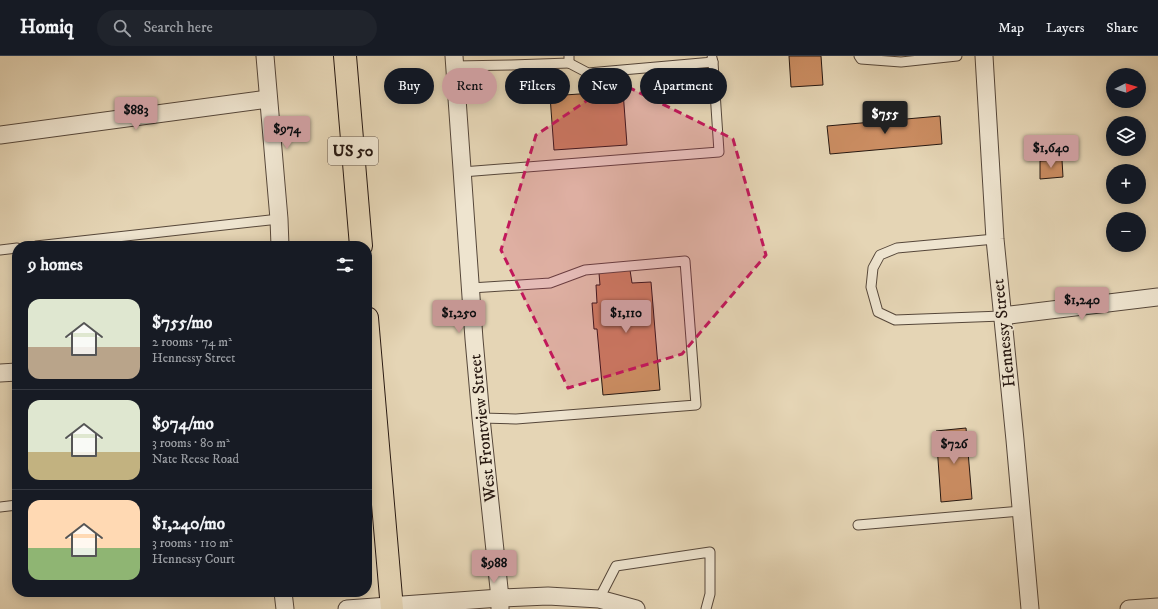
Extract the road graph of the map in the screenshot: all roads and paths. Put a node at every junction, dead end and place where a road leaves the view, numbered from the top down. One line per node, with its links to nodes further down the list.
1 (265, 56): 9 (street)
2 (345, 56): 16 (highway, US 50)
3 (859, 56): 4 (lane)
4 (957, 56)
5 (984, 56): 13 (street, Hennessy Street)
6 (712, 59): 7 (lane); 11 (lane)
7 (569, 60): 8 (lane)
8 (454, 61): 11 (street, West Frontview Street)
9 (268, 99): 10 (street); 12 (street)
10 (0, 135)
11 (462, 172): 19 (street, West Frontview Street)
12 (279, 219): 14 (lane); 15 (street)
13 (995, 239): 21 (street, Hennessy Street); 21 (lane)
14 (81, 241)
15 (280, 241)
16 (361, 241)
17 (12, 249): 18 (lane)
18 (0, 250)
19 (471, 288): 25 (street, West Frontview Street); 25 (lane)
20 (1158, 298): 21 (street)
21 (1002, 316): 28 (street, Hennessy Street)
22 (12, 373): 23 (street)
23 (0, 374)
24 (372, 376): 33 (highway)
25 (481, 418): 32 (street, West Frontview Street)
26 (12, 506): 27 (lane)
27 (0, 507)
28 (1021, 511): 29 (lane); 39 (street, Hennessy Street)
29 (858, 525)
30 (284, 597): 35 (street)
31 (600, 599): 32 (street); 37 (street); 38 (lane)
32 (500, 604): 33 (street)
33 (392, 607): 36 (street)
34 (1158, 607): 40 (street)
35 (285, 609)
36 (347, 609)
37 (636, 609)
38 (706, 609)
39 (1030, 609)
40 (1129, 609)

